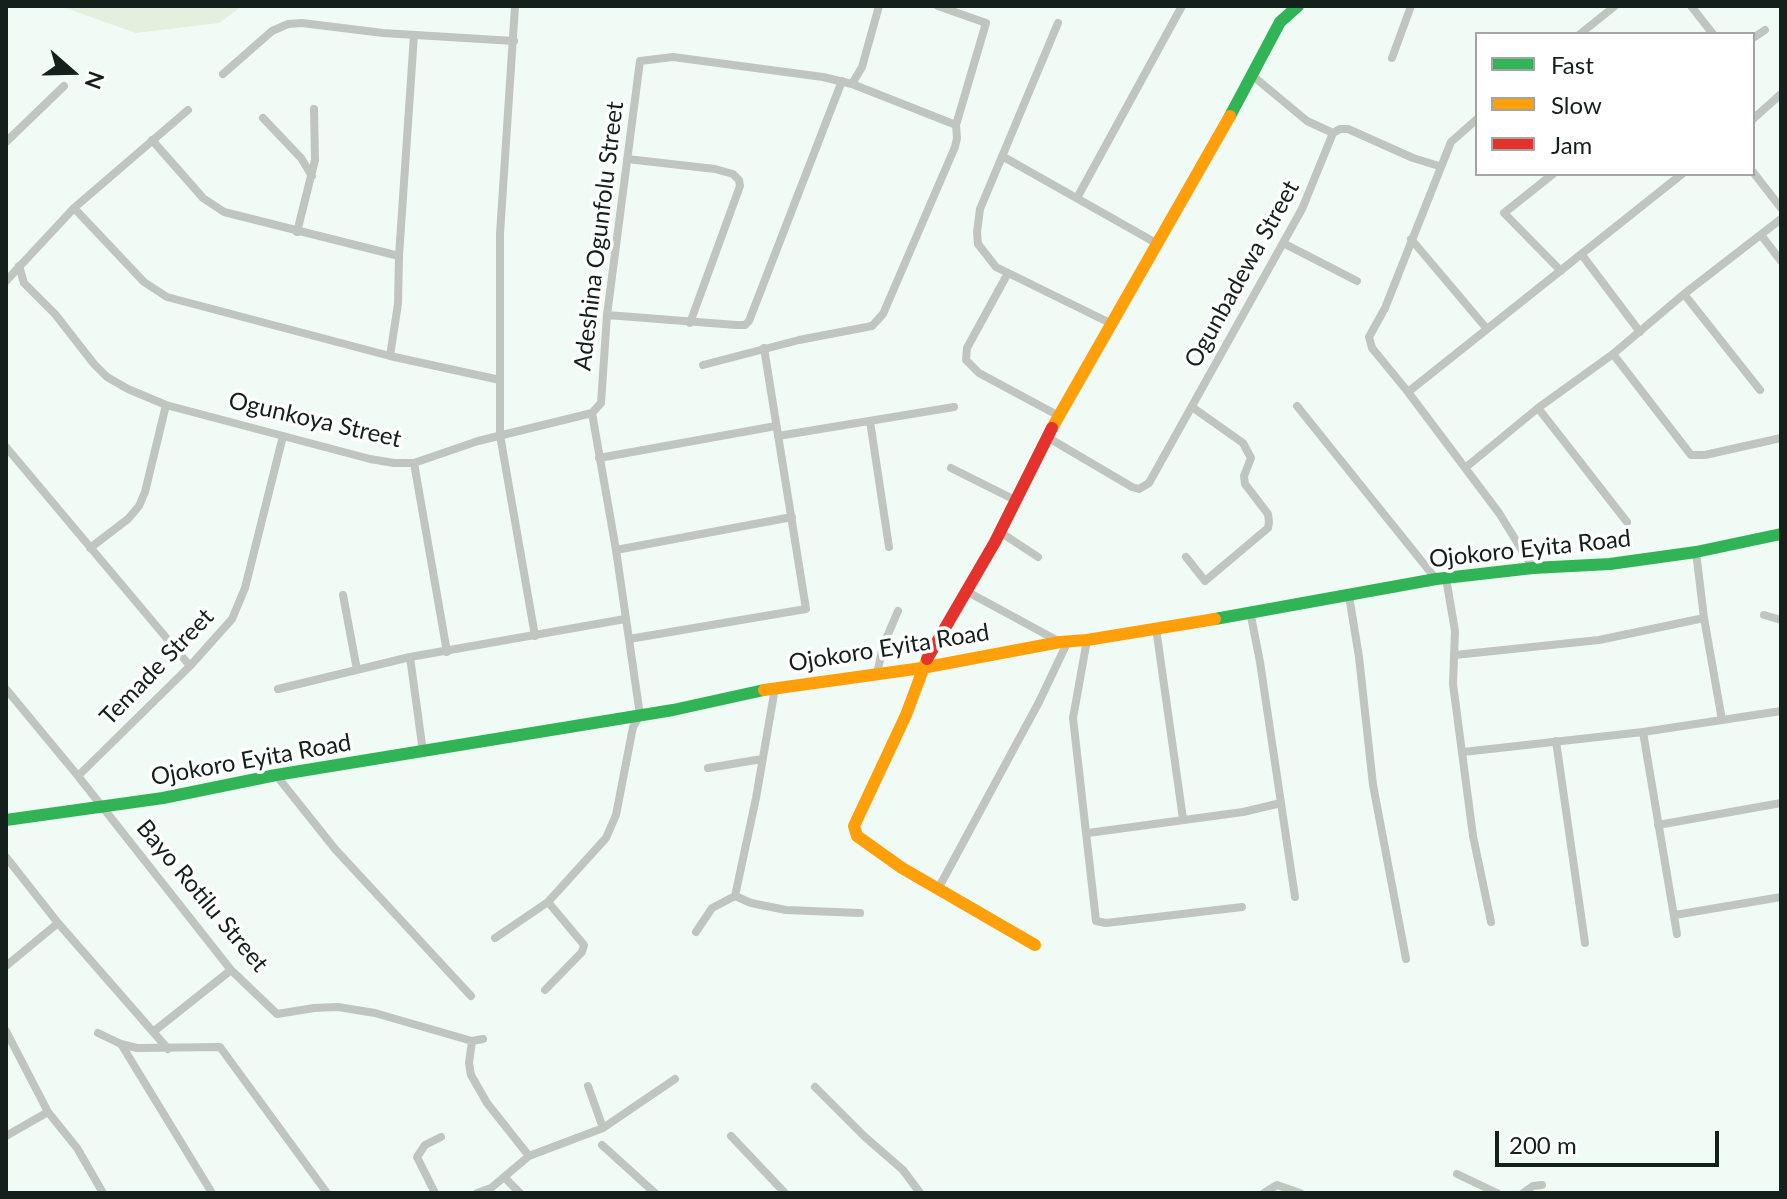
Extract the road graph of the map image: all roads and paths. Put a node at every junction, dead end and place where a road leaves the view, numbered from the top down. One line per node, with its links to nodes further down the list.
1 (515, 6): 15 (street)
2 (879, 6): 20 (street)
3 (938, 6): 28 (street)
4 (1182, 6): 39 (street)
5 (1298, 6): 18 (street)
6 (1411, 6): 16 (street)
7 (1615, 6): 11 (street)
8 (1691, 6): 12 (street)
9 (1058, 23): 32 (street)
10 (1765, 30): 14 (street)
11 (1582, 32)
12 (1711, 32)
13 (414, 35): 15 (street); 17 (street); 49 (street)
14 (1755, 37)
15 (514, 41): 66 (street)
16 (1392, 58)
17 (223, 74)
18 (1253, 76): 29 (street); 46 (street)
19 (842, 81): 20 (street); 33 (street, Adeshina Ogunfolu Street); 58 (street)
20 (852, 84): 28 (street)
21 (64, 86): 31 (street)
22 (1781, 94): 25 (street)
23 (314, 109): 38 (street)
24 (188, 110): 30 (street)
25 (1755, 117)
26 (263, 118): 38 (street)
27 (1475, 121): 34 (street)
28 (956, 125): 62 (street)
29 (1333, 133): 34 (street); 47 (street, Ogunbadewa Street)
30 (152, 140): 40 (street); 43 (street)
31 (6, 142)
32 (1002, 156): 39 (street); 53 (street)
33 (627, 159): 57 (street, Adeshina Ogunfolu Street); 58 (street)
34 (1439, 166): 45 (street)
35 (1755, 175): 41 (street)
36 (1550, 176): 52 (street)
37 (1680, 176): 48 (street)
38 (313, 177): 43 (street)
39 (1077, 198): 46 (street)
40 (74, 208): 51 (street); 64 (street)
41 (1781, 208)
42 (1781, 219): 44 (street)
43 (297, 232): 49 (street)
44 (1761, 235): 50 (street); 56 (street)
45 (1411, 239): 60 (street); 68 (street)
46 (1156, 243): 59 (street)
47 (1283, 243): 55 (street); 72 (street, Ogunbadewa Street)
48 (1582, 255): 52 (street); 61 (street)
49 (399, 256): 64 (street)
50 (1781, 261)
51 (19, 266): 54 (street); 69 (street, Ogunkoya Street)
52 (1561, 271): 60 (street)
53 (1008, 273): 59 (street); 75 (street)
54 (6, 281)
55 (1357, 281)
56 (1684, 294): 61 (street); 67 (street)
57 (607, 315): 58 (street); 74 (street, Adeshina Ogunfolu Street)
58 (690, 323)
59 (1110, 323): 75 (street)
60 (1487, 329): 68 (street)
61 (1640, 332): 63 (street)
62 (764, 348): 65 (street); 77 (street)
63 (1613, 354): 73 (street); 81 (street)
64 (390, 356): 66 (street)
65 (703, 365)
66 (500, 380): 78 (street)
67 (1760, 390)
68 (1408, 392): 86 (street)
69 (166, 405): 79 (street, Ogunkoya Street); 93 (street)
70 (1297, 406): 99 (street)
71 (954, 407): 76 (street)
72 (1192, 407): 80 (street, Ogunbadewa Street); 97 (street)
73 (1538, 408): 86 (street); 89 (street)
74 (592, 413): 78 (street, Ogunkoya Street); 83 (street)
75 (1059, 416): 80 (street)
76 (870, 421): 77 (street); 92 (street)
77 (777, 431): 83 (street); 88 (street)
78 (500, 435): 84 (street, Ogunkoya Street); 110 (street)
79 (283, 436): 84 (street, Ogunkoya Street); 117 (street, Temade Street)
80 (1047, 437): 87 (street)
81 (1781, 438)
82 (6, 447): 93 (street)
83 (599, 458): 94 (street)
84 (414, 463): 114 (street)
85 (951, 468): 87 (street)
86 (1465, 468): 98 (street)
87 (1015, 500): 90 (street)
88 (792, 517): 94 (street); 111 (street)
89 (1627, 522)
90 (1000, 532): 96 (street); 100 (street)
91 (1781, 534): 95 (street, Ojokoro Eyita Road)
92 (889, 547)
93 (90, 548): 117 (street)
94 (616, 550): 107 (street)
95 (1696, 552): 98 (street, Ojokoro Eyita Road); 106 (street)
96 (1038, 557)
97 (1186, 557)
98 (1533, 568): 99 (street, Ojokoro Eyita Road)
99 (1441, 579): 102 (street, Ojokoro Eyita Road); 115 (street)
100 (966, 591): 113 (street); 118 (street)
101 (343, 595): 119 (street)
102 (1349, 596): 104 (street, Ojokoro Eyita Road); 158 (street)
103 (898, 611): 120 (street)
104 (1250, 611): 109 (street, Ojokoro Eyita Road); 135 (street)
105 (1764, 615): 108 (street)
106 (1704, 618): 115 (street); 126 (street)
107 (625, 619): 110 (street); 111 (street)
108 (1781, 620)
109 (1156, 628): 112 (street, Ojokoro Eyita Road); 138 (street)
110 (535, 636): 114 (street)
111 (629, 639): 125 (street)
112 (1087, 640): 113 (street, Ojokoro Eyita Road); 141 (street)
113 (1064, 641): 118 (street, Ojokoro Eyita Road); 143 (street)
114 (447, 652): 116 (street)
115 (1455, 655): 130 (street)
116 (410, 657): 119 (street); 129 (street)
117 (190, 666): 134 (street, Temade Street)
118 (922, 668): 120 (street, Ojokoro Eyita Road); 143 (street)
119 (357, 670): 123 (street)
120 (877, 674): 121 (street, Ojokoro Eyita Road)
121 (775, 688): 125 (street, Ojokoro Eyita Road); 131 (street)
122 (6, 689): 134 (street, Bayo Rotilu Street)
123 (278, 689)
124 (1781, 711): 126 (street)
125 (640, 715): 129 (street, Ojokoro Eyita Road); 147 (street)
126 (1722, 720): 127 (street)
127 (1643, 732): 128 (street); 140 (street)
128 (1556, 741): 130 (street); 156 (street)
129 (423, 752): 133 (street, Ojokoro Eyita Road)
130 (1463, 752): 151 (street)
131 (762, 759): 132 (street); 144 (street)
132 (708, 768)
133 (276, 775): 137 (street, Ojokoro Eyita Road); 162 (street)
134 (78, 776): 137 (street, Bayo Rotilu Street)
135 (1281, 803): 138 (street); 145 (street)
136 (1781, 803): 140 (street)
137 (101, 808): 139 (street, Ojokoro Eyita Road); 160 (street, Bayo Rotilu Street)
138 (1183, 819): 141 (street)
139 (6, 820)
140 (1658, 825): 150 (street)
141 (1088, 833): 148 (street)
142 (6, 857): 152 (street)
143 (938, 889): 157 (street)
144 (735, 896): 149 (street); 153 (street)
145 (1295, 897)
146 (1781, 897): 150 (street)
147 (548, 902): 155 (street); 161 (street)
148 (1242, 907)
149 (860, 913)
150 (1675, 915): 154 (street)
151 (1491, 922)
152 (58, 923): 159 (street); 164 (street)
153 (696, 932)
154 (1677, 934)
155 (495, 938)
156 (1585, 943)
157 (1035, 945)
158 (1406, 959)
159 (6, 966)
160 (231, 970): 164 (street); 167 (street, Bayo Rotilu Street)
161 (545, 990)
162 (471, 996)
163 (6, 1031): 173 (street)
164 (153, 1032): 169 (street)
165 (98, 1033): 168 (street)
166 (483, 1039): 167 (street)
167 (472, 1041): 179 (street)
168 (121, 1044): 169 (street); 184 (street)
169 (168, 1049): 185 (street)
170 (675, 1079): 174 (street)
171 (588, 1086): 174 (street)
172 (815, 1087): 191 (street)
173 (48, 1112): 175 (street); 183 (street)
174 (603, 1128): 179 (street)
175 (6, 1136)
176 (731, 1136): 190 (street)
177 (441, 1137): 186 (street)
178 (602, 1145): 189 (street)
179 (529, 1156): 181 (street)
180 (1457, 1174): 194 (street)
181 (504, 1177): 187 (street); 188 (street)
182 (1542, 1185): 195 (street)
183 (103, 1193)
184 (212, 1193)
185 (327, 1193)
186 (435, 1193)
187 (477, 1193)
188 (520, 1193)
189 (655, 1193)
190 (785, 1193)
191 (920, 1193)
192 (1264, 1193): 193 (street)
193 (1300, 1193)
194 (1497, 1193)
195 (1523, 1193)

